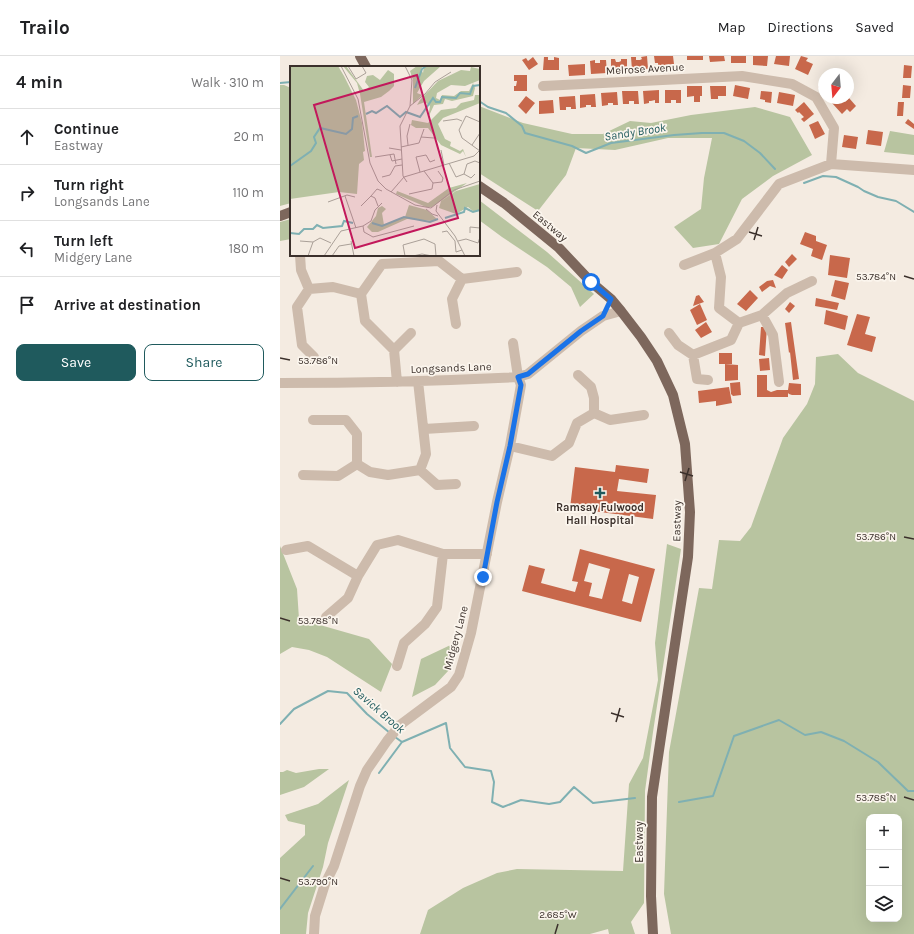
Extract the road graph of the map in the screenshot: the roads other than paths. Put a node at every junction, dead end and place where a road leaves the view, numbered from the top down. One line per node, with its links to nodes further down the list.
1 (360, 56): 2 (main road)
2 (365, 66)
3 (543, 86): 4 (street, Melrose Avenue)
4 (831, 164): 5 (street); 9 (street)
5 (914, 170)
6 (480, 187): 19 (main road, Eastway)
7 (290, 212): 8 (main road)
8 (280, 216)
9 (715, 253): 13 (street); 23 (street)
10 (300, 256): 17 (street)
11 (439, 258): 12 (street); 15 (street)
12 (380, 260): 18 (street)
13 (684, 265)
14 (517, 272): 15 (street)
15 (462, 279): 24 (street)
16 (812, 281): 21 (street)
17 (309, 289): 18 (street); 30 (street)
18 (361, 294): 28 (street)
19 (611, 299): 20 (main road, Eastway); 22 (street)
20 (621, 311): 22 (street, Longsands Lane); 55 (main road, Eastway)
21 (762, 315): 23 (street); 36 (street)
22 (603, 316): 32 (street, Longsands Lane)
23 (739, 323): 29 (street)
24 (456, 324)
25 (411, 333): 28 (street)
26 (668, 333): 29 (street)
27 (513, 343): 32 (street, Midgery Lane)
28 (394, 350): 35 (street)
29 (693, 355): 33 (street)
30 (314, 357)
31 (578, 375): 38 (street)
32 (518, 377): 34 (street, Longsands Lane); 43 (street, Midgery Lane)
33 (708, 380)
34 (418, 381): 35 (street, Longsands Lane); 42 (street)
35 (396, 382): 37 (street, Longsands Lane)
36 (779, 382)
37 (280, 383)
38 (594, 413): 39 (street); 43 (street)
39 (644, 415)
40 (313, 420): 44 (street)
41 (474, 426): 42 (street)
42 (424, 429): 45 (street)
43 (510, 446): 50 (street, Midgery Lane)
44 (357, 464): 45 (street); 46 (street)
45 (420, 470): 47 (street)
46 (303, 475)
47 (456, 484)
48 (286, 550): 51 (street)
49 (443, 554): 50 (street); 51 (street); 53 (street)
50 (487, 554): 54 (street, Midgery Lane)
51 (358, 576): 52 (street)
52 (326, 617)
53 (397, 666)
54 (314, 934)
55 (653, 934)

